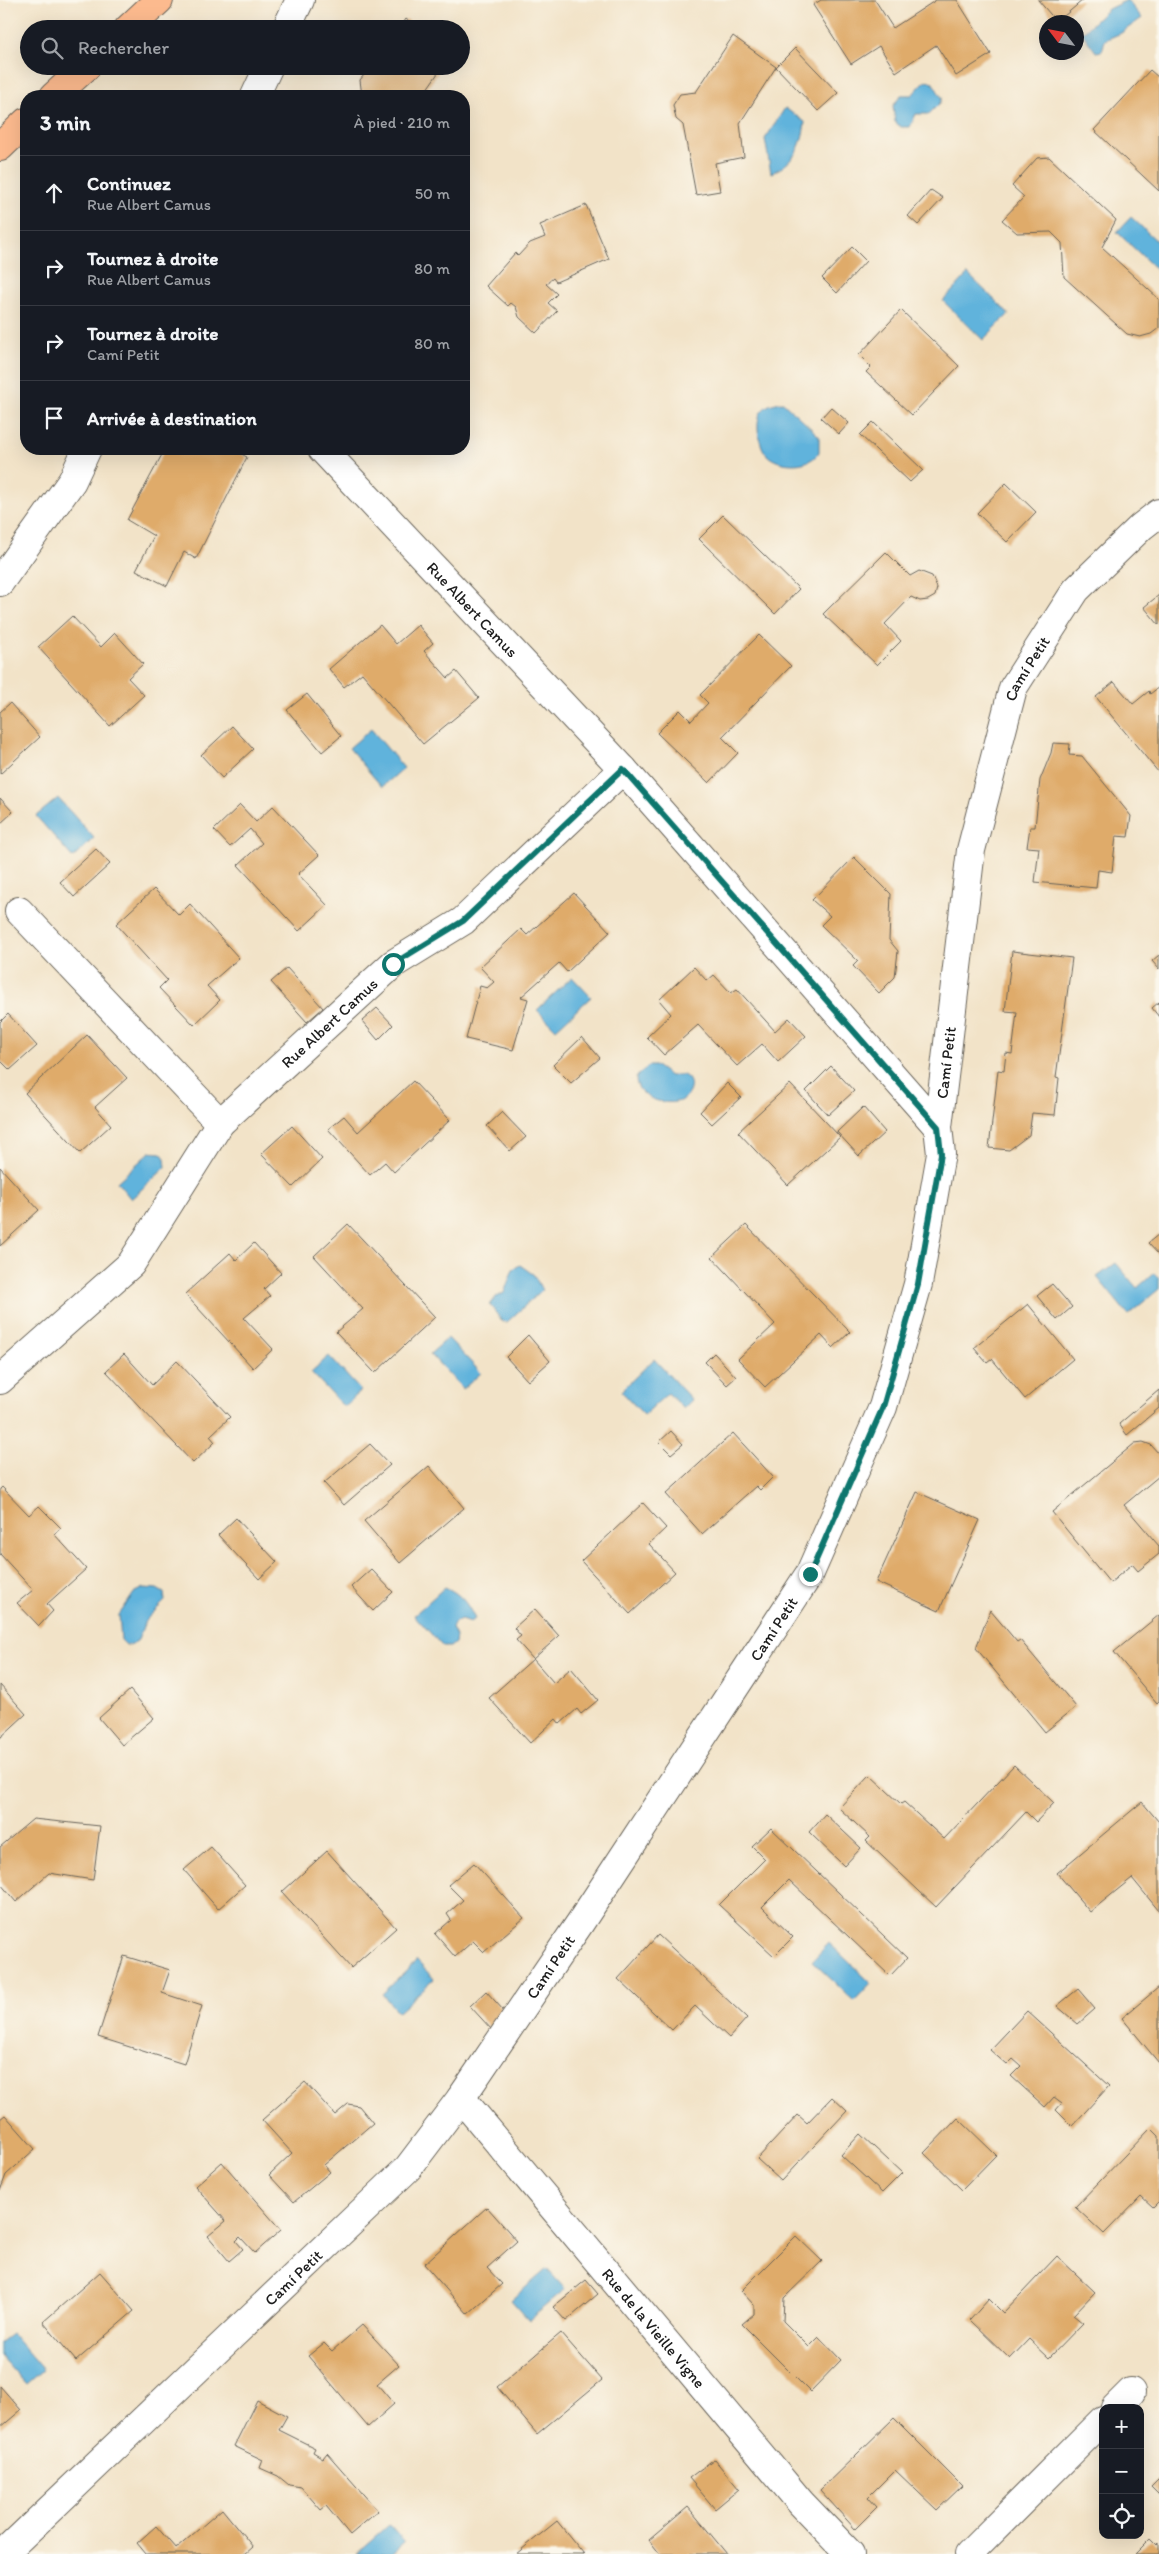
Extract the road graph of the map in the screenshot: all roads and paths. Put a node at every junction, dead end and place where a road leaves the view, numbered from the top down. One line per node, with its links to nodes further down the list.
1 (159, 0): 3 (main road)
2 (300, 0): 4 (street)
3 (138, 20)
4 (290, 20)
5 (77, 75): 7 (main road)
6 (264, 75): 8 (street)
7 (61, 90)
8 (257, 90)
9 (20, 128): 10 (main road)
10 (0, 146)
11 (85, 455): 14 (street)
12 (328, 455): 15 (street, Rue Albert Camus)
13 (1159, 512): 18 (street, Camí Petit)
14 (0, 582)
15 (623, 769): 17 (street, Rue Albert Camus); 18 (street, Rue Albert Camus)
16 (20, 911): 17 (street)
17 (220, 1124): 19 (street, Rue Albert Camus)
18 (938, 1127): 20 (street, Camí Petit)
19 (0, 1380)
20 (461, 2098): 22 (street, Camí Petit); 23 (street, Rue de la Vieille Vigne)
21 (1099, 2424): 24 (street)
22 (3, 2554)
23 (850, 2554)
24 (969, 2554)

